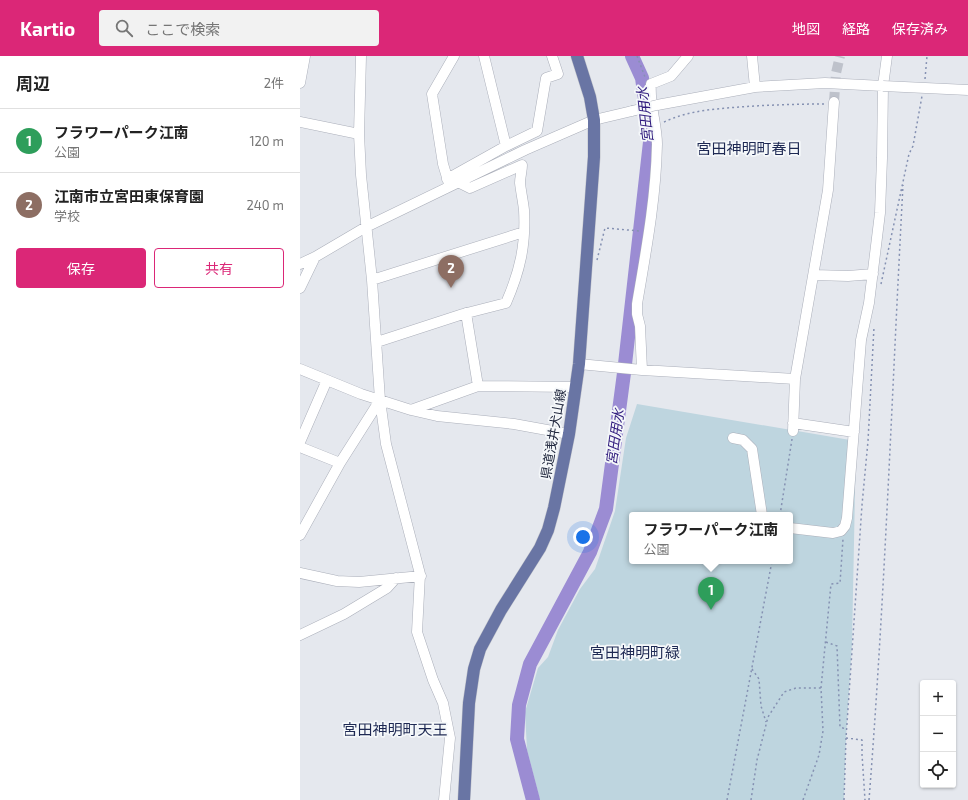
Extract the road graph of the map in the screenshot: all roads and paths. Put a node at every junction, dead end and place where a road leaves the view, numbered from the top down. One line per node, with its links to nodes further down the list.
1 (305, 56): 12 (street)
2 (361, 56): 23 (street)
3 (454, 56): 27 (street)
4 (484, 56): 24 (street)
5 (552, 56): 24 (street)
6 (577, 56): 20 (main road, 県道浅井犬山線)
7 (637, 56): 13 (path)
8 (688, 56): 13 (street)
9 (752, 56): 16 (street)
10 (887, 56): 15 (street)
11 (927, 56): 14 (path)
12 (300, 83)
13 (651, 84): 22 (street)
14 (924, 84)
15 (882, 86): 16 (street); 17 (street, bridge); 34 (street)
16 (755, 87): 20 (street, bridge)
17 (968, 90)
18 (923, 91): 25 (path)
19 (834, 103): 22 (path); 35 (street)
20 (594, 120): 26 (street); 42 (main road, 県道浅井犬山線)
21 (300, 122): 23 (street)
22 (656, 125): 44 (street)
23 (359, 134): 28 (street)
24 (506, 146): 27 (street)
25 (904, 180): 37 (path); 81 (path)
26 (460, 183): 27 (street); 29 (street)
27 (448, 184): 28 (street)
28 (366, 228): 31 (street); 36 (street)
29 (524, 232): 36 (street); 39 (street)
30 (645, 232): 33 (path)
31 (315, 257): 32 (street); 38 (street)
32 (300, 264)
33 (596, 265)
34 (873, 274): 35 (street); 52 (street)
35 (814, 275): 45 (street)
36 (372, 280): 41 (street)
37 (880, 287)
38 (300, 288)
39 (466, 313): 41 (street); 47 (street)
40 (874, 321): 72 (path)
41 (377, 342): 49 (street)
42 (579, 364): 44 (street); 48 (main road, 県道浅井犬山線)
43 (300, 369): 46 (street)
44 (642, 370): 45 (street)
45 (795, 379): 51 (street)
46 (327, 380): 49 (street); 55 (street)
47 (478, 386): 48 (street); 50 (street)
48 (576, 387): 53 (main road, 県道浅井犬山線)
49 (380, 400): 50 (street); 57 (street); 65 (street)
50 (411, 410): 53 (street)
51 (793, 427): 52 (street); 59 (path)
52 (854, 432): 61 (street)
53 (569, 434): 75 (main road, 県道浅井犬山線)
54 (734, 438): 58 (street)
55 (300, 442)
56 (300, 448): 57 (street)
57 (340, 463): 62 (street)
58 (762, 512)
59 (780, 512)
60 (793, 528): 61 (street)
61 (841, 532): 68 (path)
62 (300, 535)
63 (771, 564): 69 (path)
64 (300, 573): 66 (street)
65 (421, 576): 66 (street); 74 (street)
66 (396, 578): 67 (street)
67 (300, 635)
68 (826, 642): 70 (path); 72 (path)
69 (752, 669): 71 (path); 76 (path)
70 (821, 688): 71 (path); 78 (path)
71 (766, 724): 77 (path)
72 (846, 730): 73 (path)
73 (846, 738): 79 (path); 80 (path)
74 (444, 800)
75 (464, 800)
76 (727, 800)
77 (751, 800)
78 (803, 800)
79 (844, 800)
80 (865, 800)
81 (868, 800)

